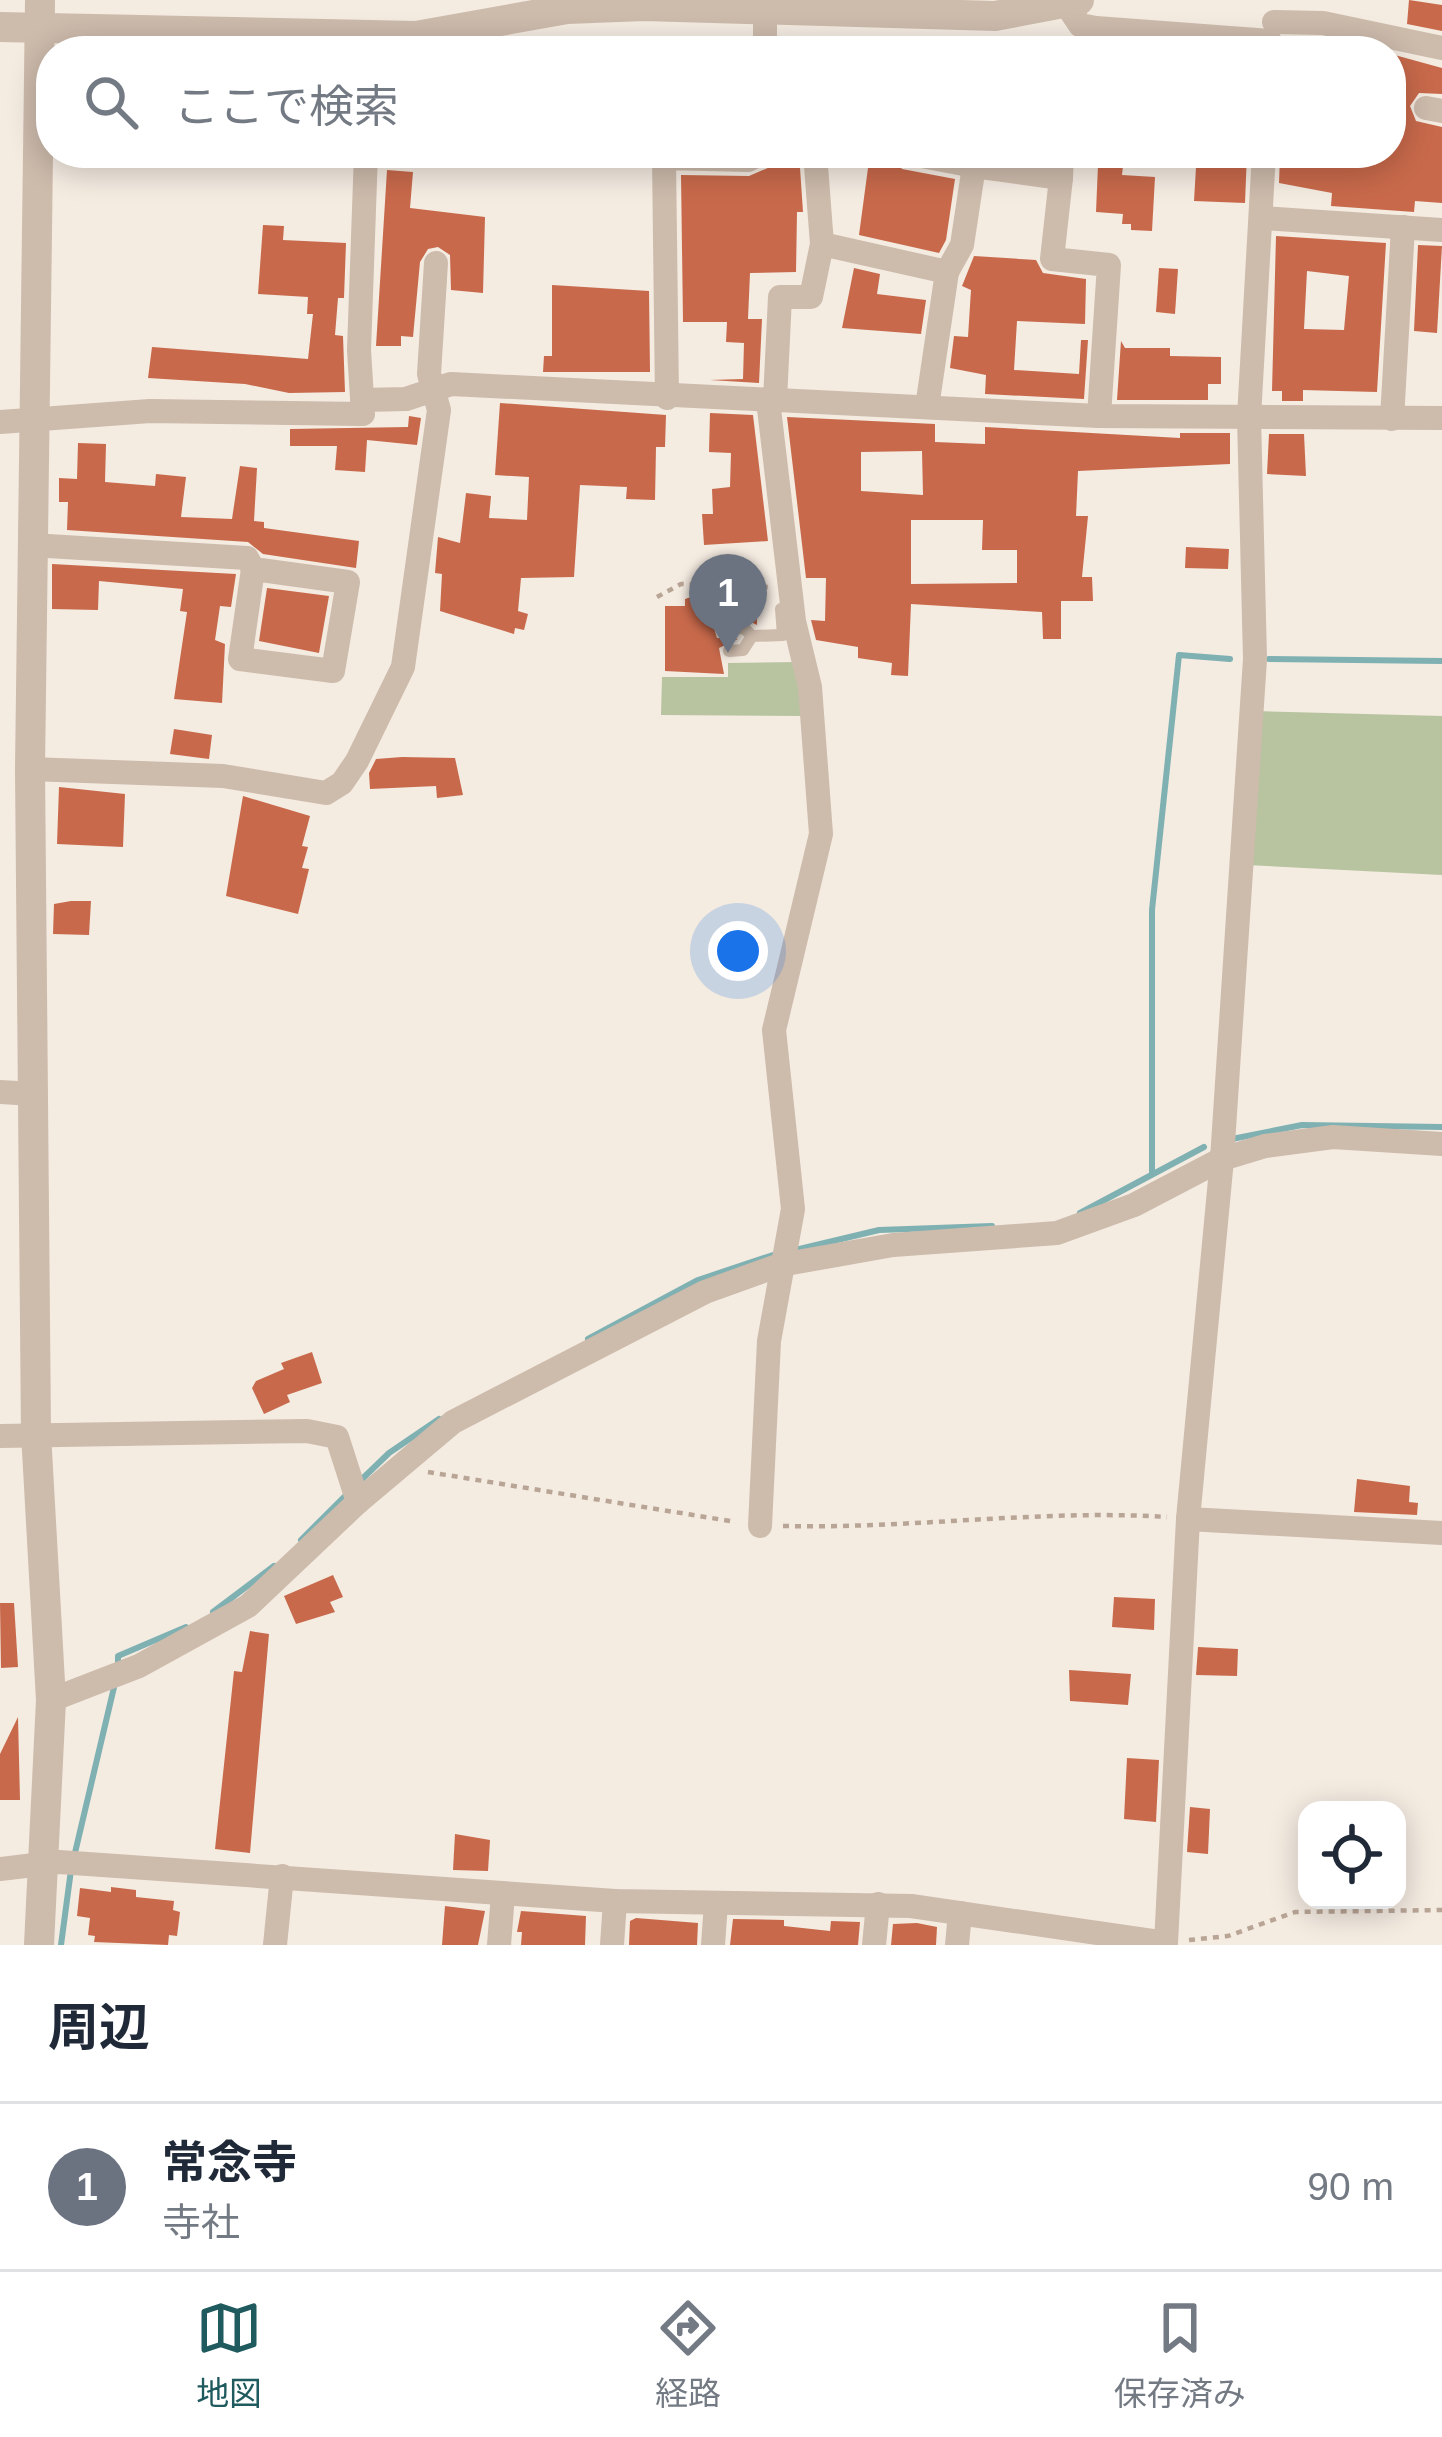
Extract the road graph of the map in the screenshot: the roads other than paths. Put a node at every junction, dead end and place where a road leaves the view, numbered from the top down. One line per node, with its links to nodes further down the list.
1 (778, 7): 2 (street); 8 (street); 9 (street)
2 (969, 8): 3 (street)
3 (1075, 10): 6 (street)
4 (40, 13): 5 (street); 7 (street)
5 (0, 27)
6 (1272, 29): 10 (street)
7 (286, 36)
8 (416, 36)
9 (769, 36)
10 (1385, 36)
11 (1406, 40): 12 (street)
12 (1442, 48)
13 (36, 78): 35 (street)
14 (365, 168): 28 (street)
15 (664, 168): 27 (street)
16 (816, 168): 23 (street)
17 (974, 168): 25 (street)
18 (1062, 168): 31 (street)
19 (1264, 168): 20 (street)
20 (1262, 218): 21 (street); 32 (street)
21 (1403, 227): 22 (street); 33 (street)
22 (1442, 230)
23 (822, 244): 25 (street); 29 (street)
24 (436, 263): 26 (street)
25 (947, 272): 30 (street)
26 (430, 388): 27 (street); 28 (street); 42 (street)
27 (667, 398): 29 (street)
28 (363, 400): 35 (street)
29 (771, 400): 30 (street); 38 (street)
30 (927, 407): 31 (street)
31 (1099, 416): 32 (street)
32 (1249, 418): 33 (street); 46 (street)
33 (1392, 418): 34 (street)
34 (1442, 418)
35 (15, 421): 36 (street)
36 (31, 545): 37 (street); 42 (street)
37 (254, 568): 37 (street)
38 (785, 587): 40 (lane); 47 (street)
39 (723, 629): 40 (lane)
40 (752, 636): 41 (lane)
41 (729, 651)
42 (31, 769): 44 (street)
43 (0, 1091): 44 (street)
44 (34, 1094): 48 (street)
45 (1442, 1144): 46 (street)
46 (1222, 1159): 47 (street); 51 (street)
47 (780, 1265): 50 (street); 52 (street)
48 (36, 1433): 49 (street); 50 (street); 54 (street)
49 (0, 1436)
50 (358, 1502): 54 (street)
51 (1188, 1519): 53 (street); 64 (street)
52 (760, 1526)
53 (1442, 1533)
54 (51, 1700): 55 (street)
55 (40, 1866): 56 (street); 57 (street); 65 (street)
56 (0, 1869)
57 (282, 1876): 58 (street); 66 (street)
58 (503, 1894): 59 (street); 67 (street)
59 (615, 1901): 60 (street); 68 (street)
60 (716, 1904): 61 (street); 69 (street)
61 (878, 1904): 62 (street); 70 (street)
62 (960, 1913): 63 (street); 71 (street)
63 (1050, 1935): 64 (street)
64 (1166, 1944)
65 (39, 1945)
66 (275, 1945)
67 (499, 1945)
68 (612, 1945)
69 (713, 1945)
70 (874, 1945)
71 (957, 1945)

